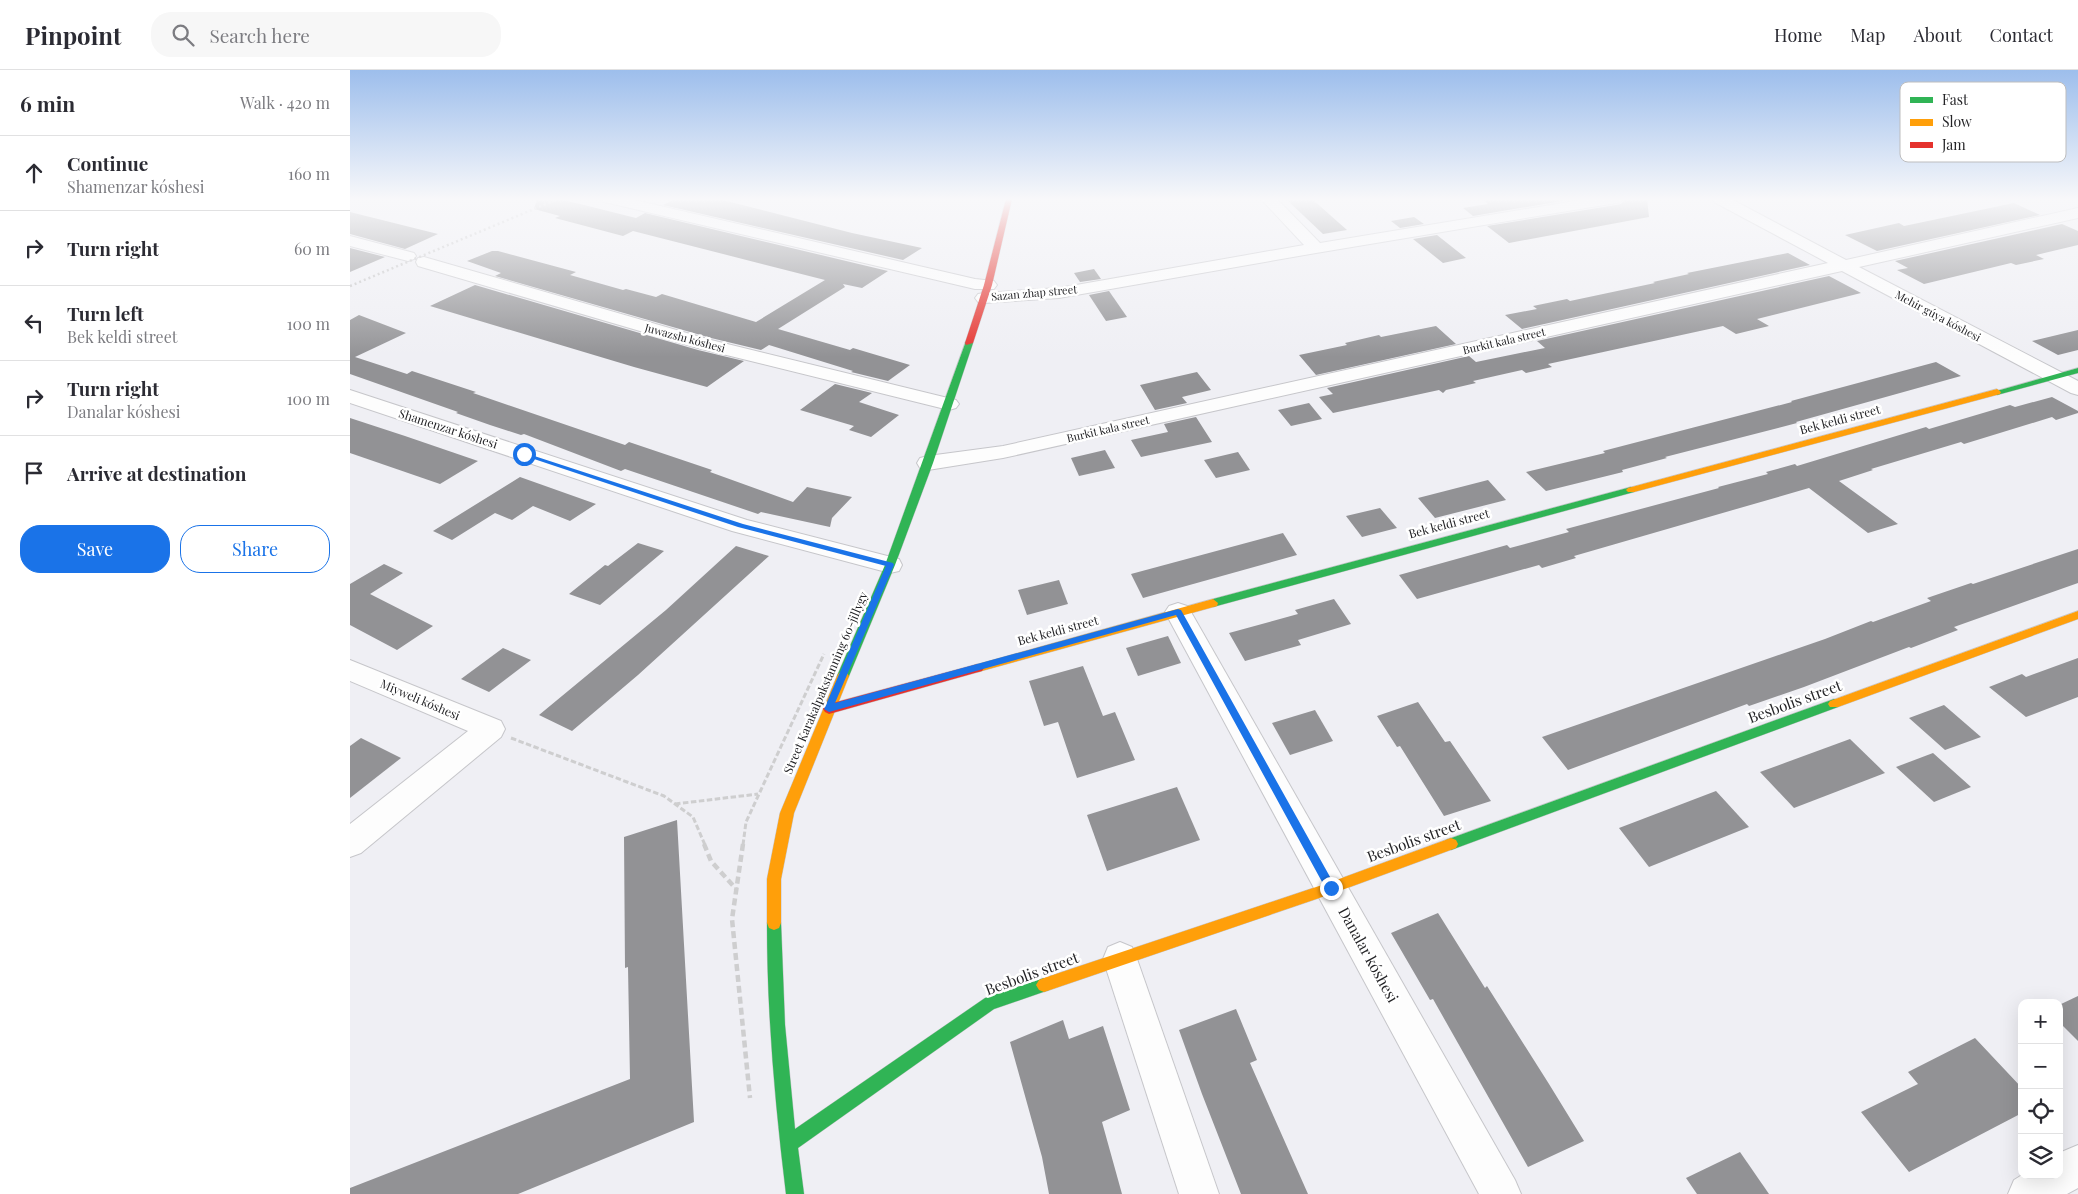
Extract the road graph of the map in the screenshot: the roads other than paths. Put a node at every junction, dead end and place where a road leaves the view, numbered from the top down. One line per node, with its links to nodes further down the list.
1 (388, 251): 13 (street, Juwazshı kóshesi)
2 (835, 251): 8 (street, Sazan zhap street)
3 (995, 251): 8 (street, Street Karakalpakstanning 60-jillygy)
4 (1297, 251): 8 (street, Sazan zhap street)
5 (1818, 251): 7 (street, Mehir gúyа kóshesi)
6 (1904, 251): 7 (street, Burkit kala street)
7 (1843, 265): 10 (street, Mehir gúyа kóshesi); 14 (street, Burkit kala street)
8 (986, 291): 13 (street, Street Karakalpakstanning 60-jillygy)
9 (2078, 370): 10 (street, Bek keldi street)
10 (2054, 377): 11 (street, Mehir gúyа kóshesi); 16 (street, Bek keldi street)
11 (2078, 389)
12 (350, 396): 15 (street, Shamenzar kóshesi)
13 (949, 404): 14 (street, Street Karakalpakstanning 60-jillygy)
14 (928, 464): 15 (street, Street Karakalpakstanning 60-jillygy)
15 (890, 565): 19 (street, Street Karakalpakstanning 60-jillygy)
16 (1178, 612): 19 (street, Bek keldi street); 21 (street, Danalar kóshesi)
17 (2078, 615): 21 (street, Besbolis street)
18 (350, 670): 20 (street, Miyweli kóshesi)
19 (829, 709): 23 (street, Street Karakalpakstanning 60-jillygy)
20 (350, 843)
21 (1331, 888): 22 (street, Besbolis street); 27 (street, Danalar kóshesi)
22 (1120, 959): 23 (street, Besbolis street); 26 (street)
23 (788, 1144): 25 (street, Street Karakalpakstanning 60-jillygy)
24 (2078, 1164): 28 (street)
25 (795, 1194)
26 (1199, 1194)
27 (1500, 1194)
28 (2028, 1194)

